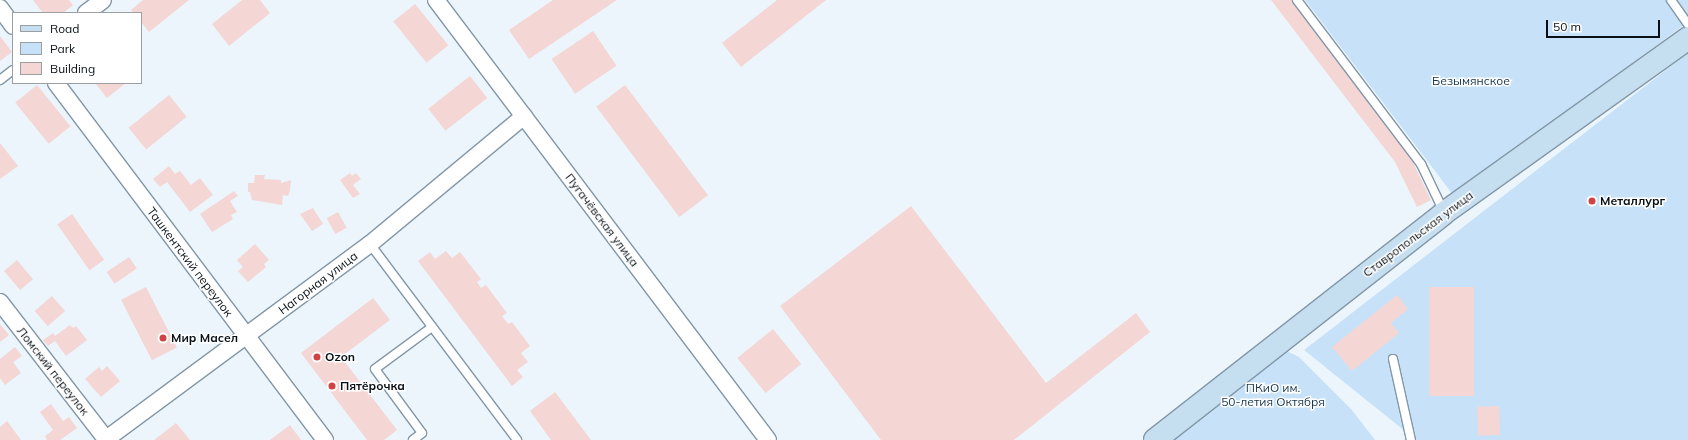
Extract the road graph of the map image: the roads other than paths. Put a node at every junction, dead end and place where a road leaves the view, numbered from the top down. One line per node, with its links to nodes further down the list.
1 (103, 0): 6 (street)
2 (436, 0): 13 (street, Пугачёвская улица)
3 (1297, 0): 14 (lane)
4 (1671, 0): 7 (lane)
5 (0, 8): 8 (street)
6 (87, 12)
7 (1688, 24)
8 (12, 25)
9 (1688, 38): 14 (street, Ставропольская улица)
10 (12, 71): 11 (lane)
11 (0, 80)
12 (57, 84): 18 (street, Ташкентский переулок)
13 (524, 116): 15 (street, Нагорная улица); 24 (street, Пугачёвская улица)
14 (1444, 213): 25 (street, Ставропольская улица)
15 (370, 244): 17 (lane); 18 (street, Нагорная улица)
16 (0, 302): 20 (street, Ломский переулок)
17 (432, 327): 22 (lane); 23 (lane)
18 (247, 337): 20 (street, Нагорная улица); 21 (street, Ташкентский переулок)
19 (1393, 359): 26 (lane)
20 (106, 440)
21 (325, 440)
22 (413, 440)
23 (517, 440)
24 (768, 440)
25 (1155, 440)
26 (1411, 440)

